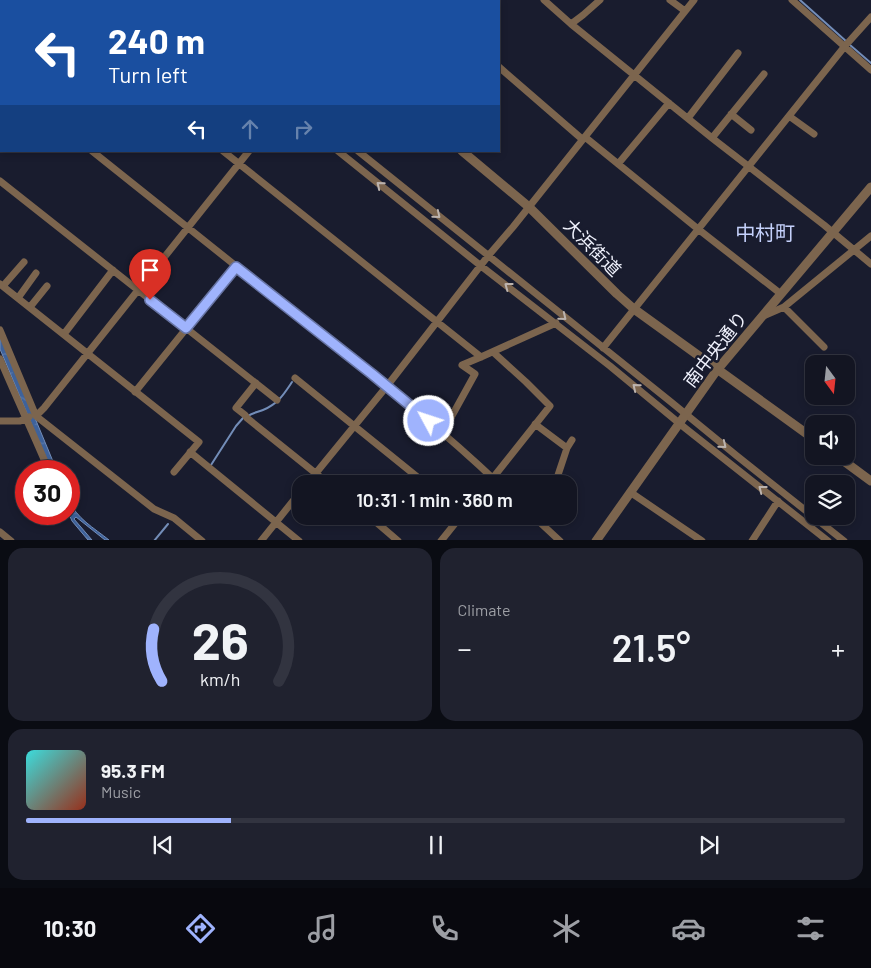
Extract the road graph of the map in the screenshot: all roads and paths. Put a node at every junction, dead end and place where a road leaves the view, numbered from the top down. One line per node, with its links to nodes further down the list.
1 (544, 0): 8 (street)
2 (600, 0): 8 (street)
3 (670, 0): 6 (street)
4 (694, 0): 6 (street)
5 (792, 0): 9 (street)
6 (685, 12): 13 (street)
7 (871, 17): 9 (street)
8 (571, 24): 13 (street)
9 (847, 44): 12 (street); 17 (street)
10 (738, 53): 18 (street)
11 (500, 67): 21 (street)
12 (871, 70)
13 (634, 74): 15 (street); 21 (street)
14 (764, 74): 16 (street)
15 (669, 102): 18 (street); 30 (street)
16 (731, 114): 19 (street); 22 (street)
17 (789, 116): 20 (street); 31 (street)
18 (688, 118): 22 (street)
19 (751, 130)
20 (814, 134)
21 (584, 138): 30 (street); 34 (street)
22 (712, 138): 31 (street)
23 (93, 152): 35 (street)
24 (224, 152): 29 (street)
25 (248, 152): 29 (street)
26 (339, 152): 43 (street, one-way to 26)
27 (359, 152): 40 (street, one-way to 40)
28 (463, 152): 34 (street, 大浜街道)
29 (239, 164): 35 (street); 56 (street)
30 (618, 164): 36 (street)
31 (750, 167): 36 (street); 37 (street)
32 (0, 181): 45 (street)
33 (871, 187): 37 (street, 南中央通り)
34 (529, 207): 40 (street); 54 (street, 大浜街道)
35 (187, 228): 44 (street); 49 (street)
36 (698, 229): 50 (street); 54 (street)
37 (833, 232): 39 (street); 50 (street, 南中央通り)
38 (871, 236): 39 (street)
39 (854, 250): 42 (street); 53 (street)
40 (488, 256): 43 (street); 62 (street, one-way to 62)
41 (24, 262): 47 (street)
42 (871, 264)
43 (481, 266): 56 (street); 57 (street, one-way to 43)
44 (236, 267): 58 (street); 70 (street)
45 (113, 270): 49 (street); 60 (street)
46 (36, 273): 51 (street)
47 (2, 285): 51 (street)
48 (47, 286): 52 (street)
49 (138, 290): 58 (street); 64 (street)
50 (781, 294): 55 (street, 南中央通り)
51 (18, 298): 52 (street)
52 (30, 307): 60 (street)
53 (784, 307): 55 (street); 61 (street)
54 (634, 309): 62 (street); 67 (street, 大浜街道)
55 (761, 317): 67 (street, 南中央通り)
56 (437, 322): 65 (street); 70 (street)
57 (556, 323): 63 (street); 77 (street, one-way to 57)
58 (186, 328): 69 (street); 71 (street)
59 (0, 330): 73 (street)
60 (64, 334): 64 (street)
61 (824, 347)
62 (603, 348): 74 (street)
63 (492, 352): 65 (street); 78 (street)
64 (88, 354): 71 (street); 73 (street)
65 (481, 357): 80 (street)
66 (0, 359): 75 (street)
67 (717, 370): 74 (street, 南中央通り); 81 (street, 大浜街道)
68 (295, 378): 79 (street)
69 (256, 383): 72 (street); 88 (street)
70 (387, 386): 79 (street); 80 (street)
71 (135, 392): 84 (street)
72 (277, 400)
73 (36, 415): 75 (street); 104 (street)
74 (685, 415): 77 (street, 南中央通り); 114 (street, one-way to 114)
75 (26, 418): 76 (street); 85 (street)
76 (0, 421)
77 (679, 423): 95 (street, 南中央通り); 96 (street, one-way to 77)
78 (535, 424): 83 (street); 92 (street)
79 (355, 426): 88 (street); 90 (street)
80 (443, 432): 91 (street)
81 (805, 432)
82 (572, 440): 83 (street)
83 (567, 448): 93 (street)
84 (190, 452): 87 (street); 98 (street)
85 (44, 460)
86 (849, 465): 94 (street)
87 (174, 472)
88 (316, 473): 89 (street)
89 (318, 475)
90 (415, 475)
91 (484, 475)
92 (495, 475)
93 (558, 475)
94 (871, 481)
95 (630, 492): 110 (street, 南中央通り); 111 (street)
96 (778, 501): 112 (street); 113 (street)
97 (292, 502): 98 (street)
98 (276, 522): 105 (street); 106 (street)
99 (380, 525): 107 (street)
100 (453, 525): 108 (street)
101 (545, 525): 109 (street)
102 (0, 532): 103 (street)
103 (11, 540)
104 (202, 540)
105 (261, 540)
106 (299, 540)
107 (398, 540)
108 (441, 540)
109 (560, 540)
110 (596, 540)
111 (702, 540)
112 (752, 540)
113 (828, 540)
114 (844, 540)

